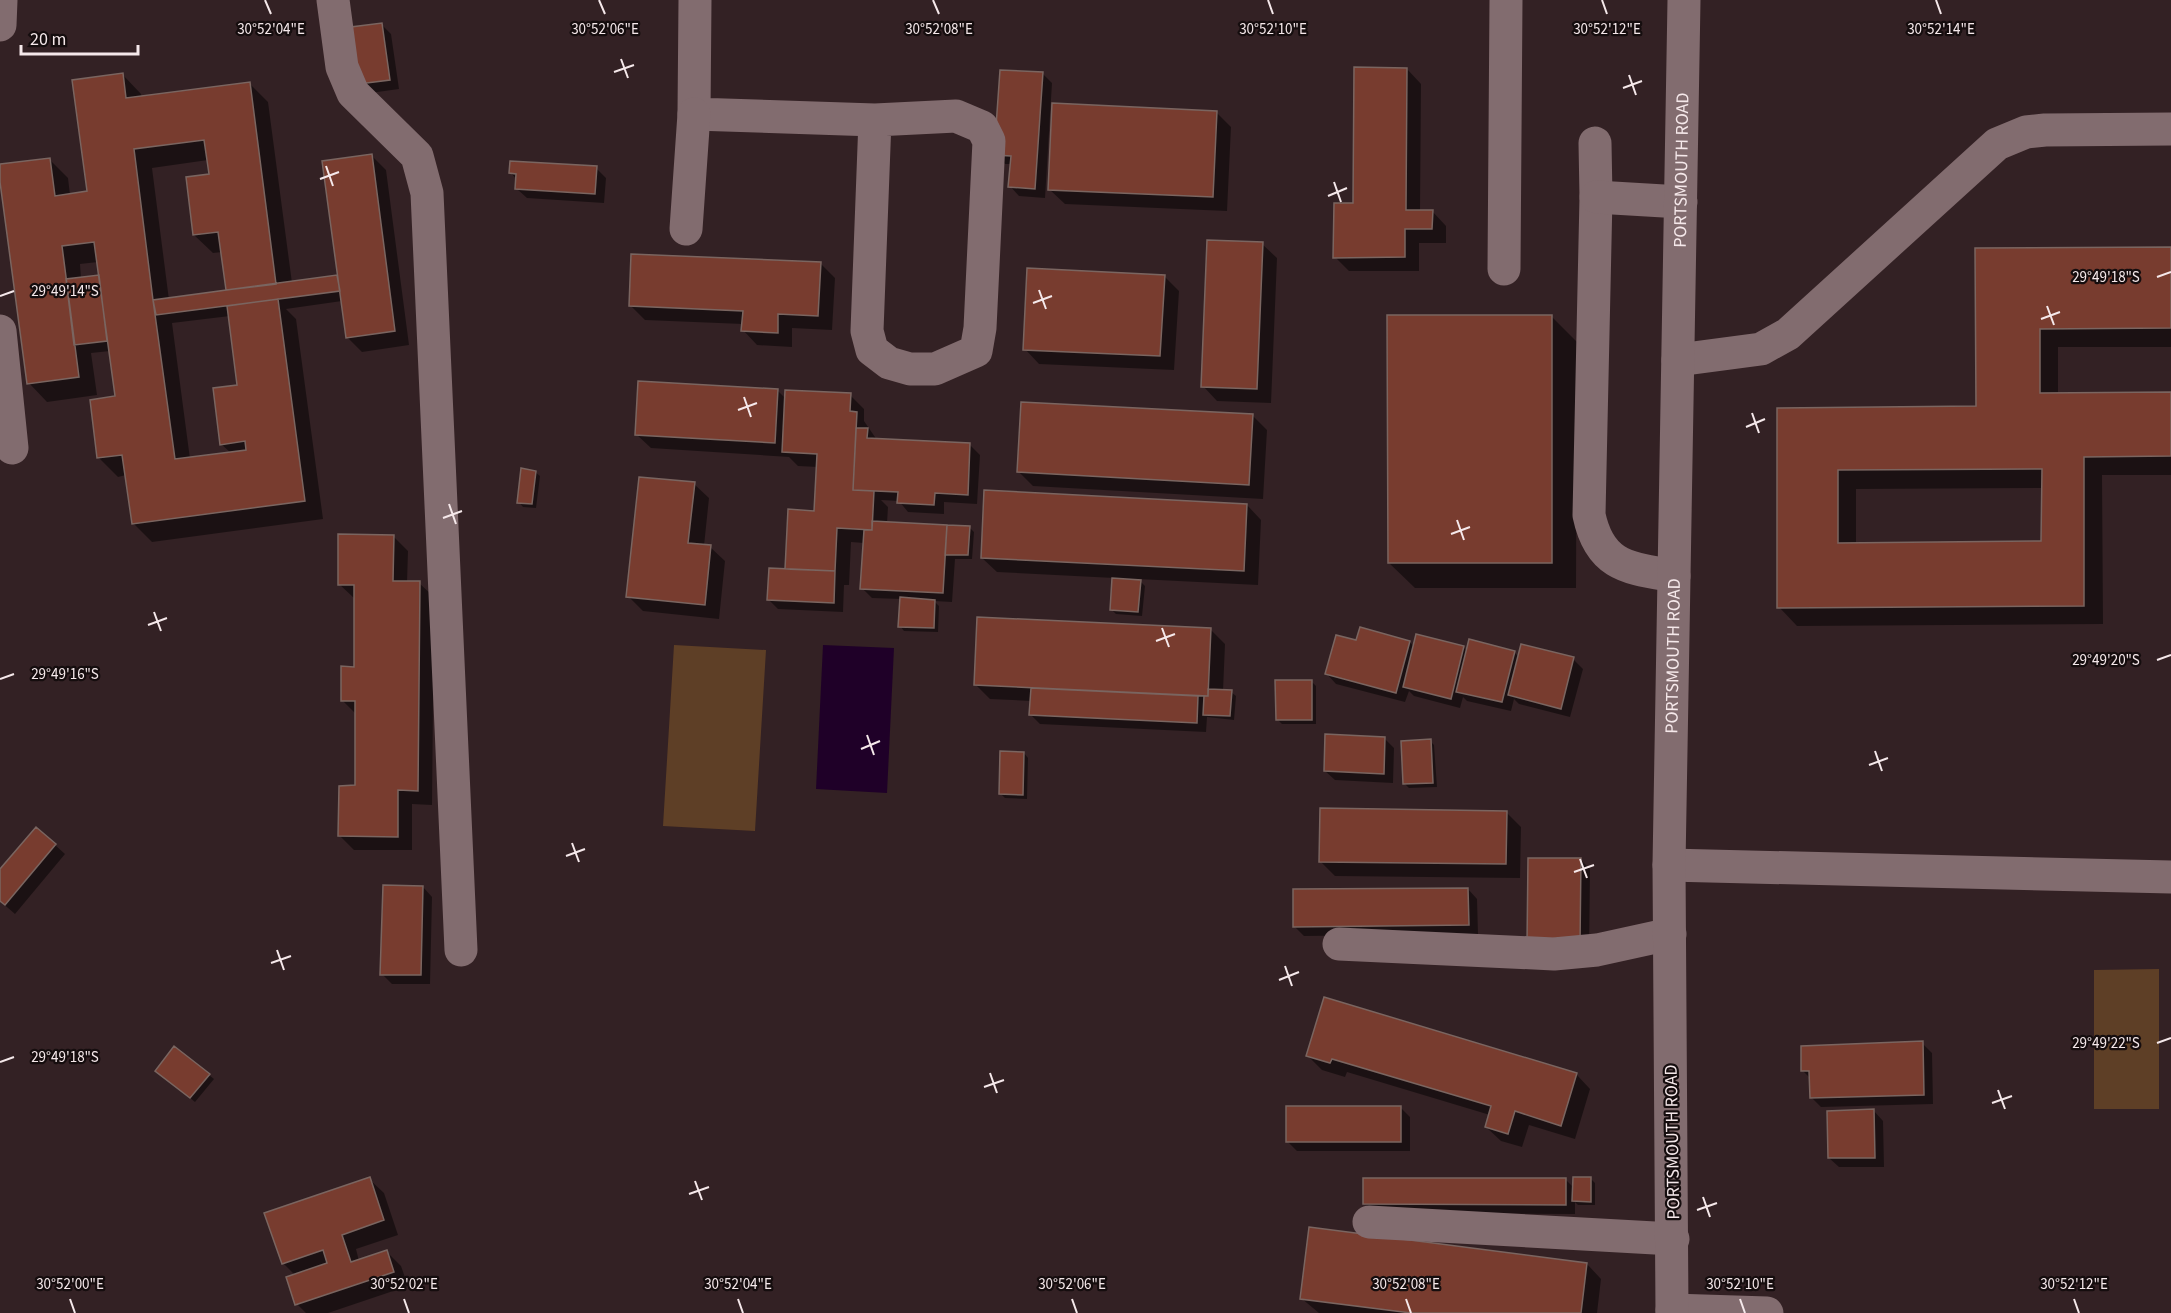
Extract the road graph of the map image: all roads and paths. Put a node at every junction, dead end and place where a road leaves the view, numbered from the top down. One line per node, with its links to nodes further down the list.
1 (1, 0): 6 (street)
2 (333, 0): 23 (street)
3 (695, 0): 7 (street)
4 (1506, 0): 14 (street)
5 (1684, 0): 12 (street, PORTSMOUTH ROAD)
6 (0, 25)
7 (694, 114): 8 (street); 13 (street)
8 (875, 120): 8 (street)
9 (2171, 129): 16 (street)
10 (1595, 143): 11 (street)
11 (1596, 197): 12 (street); 18 (street)
12 (1681, 202): 16 (street, PORTSMOUTH ROAD)
13 (686, 229)
14 (1504, 269)
15 (0, 331): 17 (street)
16 (1678, 360): 18 (street, PORTSMOUTH ROAD)
17 (12, 448)
18 (1674, 576): 19 (street, PORTSMOUTH ROAD)
19 (1669, 865): 20 (street); 21 (street, PORTSMOUTH ROAD)
20 (2171, 877)
21 (1670, 934): 22 (street); 25 (street, PORTSMOUTH ROAD)
22 (1339, 945)
23 (461, 950)
24 (1369, 1222): 25 (street)
25 (1673, 1239): 26 (street, PORTSMOUTH ROAD)
26 (1672, 1311): 27 (street)
27 (1760, 1313): 28 (street)
28 (1767, 1313)

